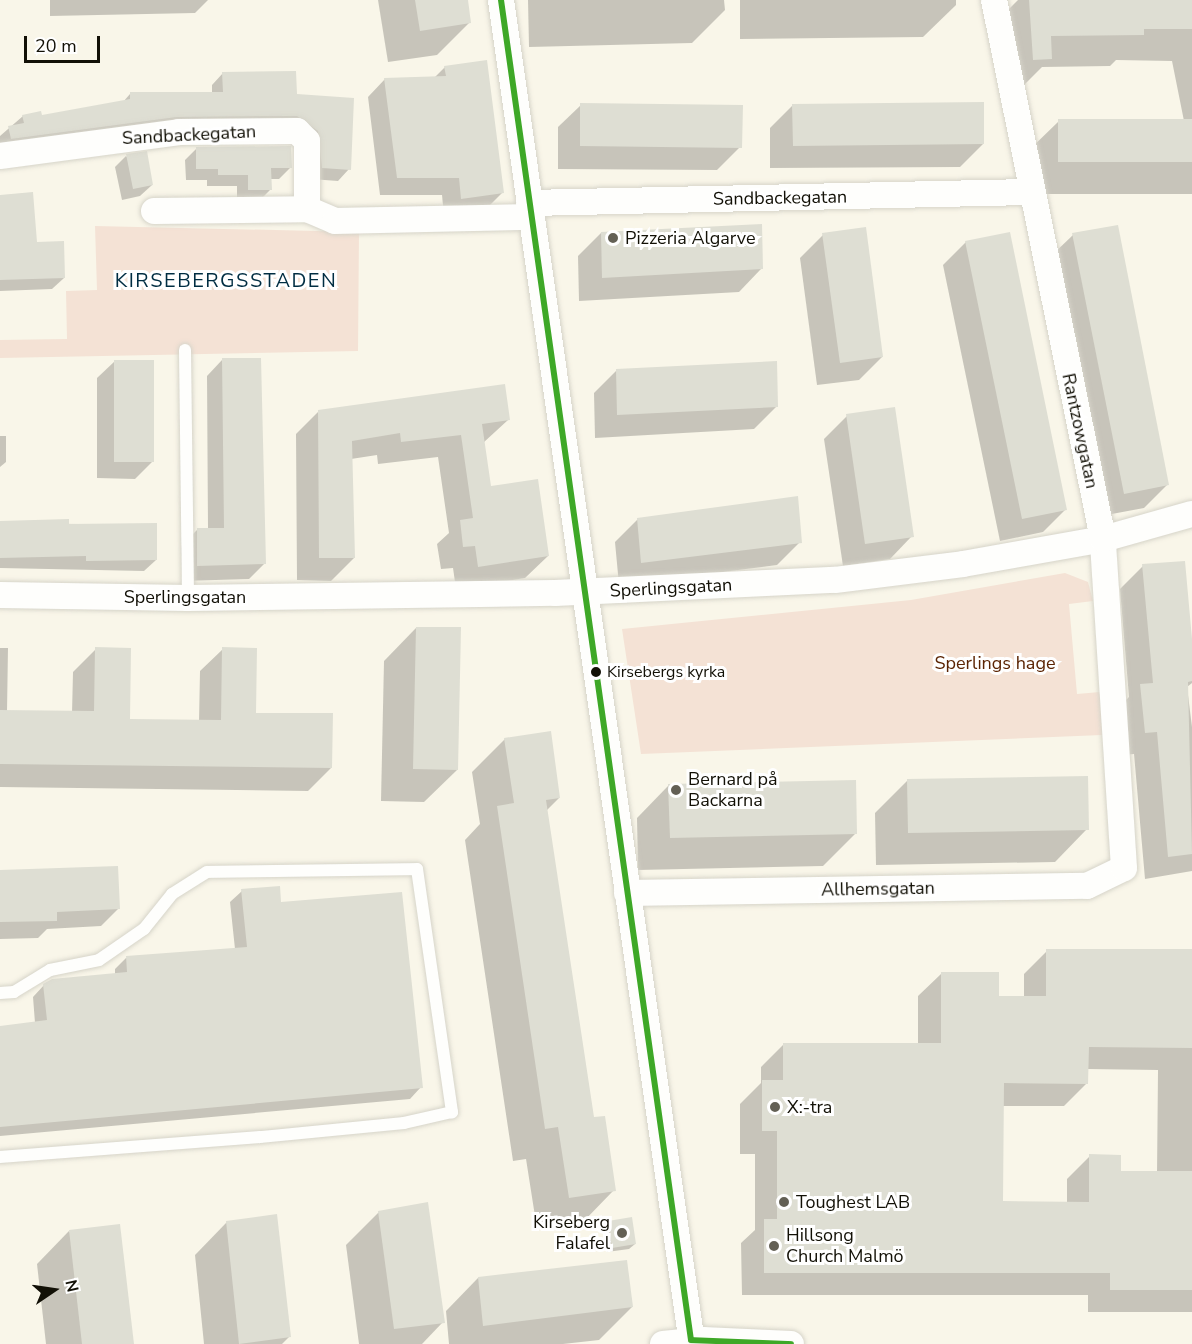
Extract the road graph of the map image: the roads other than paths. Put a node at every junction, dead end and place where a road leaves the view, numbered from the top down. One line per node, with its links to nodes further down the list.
1 (501, 0): 6 (street)
2 (994, 0): 4 (street, Rantzowgatan)
3 (0, 156): 5 (street, Sandbackegatan)
4 (1030, 192): 6 (street, Sandbackegatan); 10 (street, Rantzowgatan)
5 (307, 209): 6 (street, Sandbackegatan); 7 (street, Sandbackegatan)
6 (530, 210): 11 (street)
7 (154, 211)
8 (185, 350): 13 (lane)
9 (1192, 514): 10 (street, Sperlingsgatan)
10 (1103, 539): 11 (street, Sperlingsgatan); 14 (street, Rantzowgatan)
11 (586, 592): 13 (street, Sperlingsgatan); 15 (street)
12 (0, 595): 13 (street, Sperlingsgatan)
13 (188, 598)
14 (1124, 868): 15 (street, Allhemsgatan)
15 (627, 893): 18 (street)
16 (0, 993): 17 (lane)
17 (0, 1157)
18 (692, 1342): 19 (street); 20 (street)
19 (663, 1344)
20 (791, 1344)

